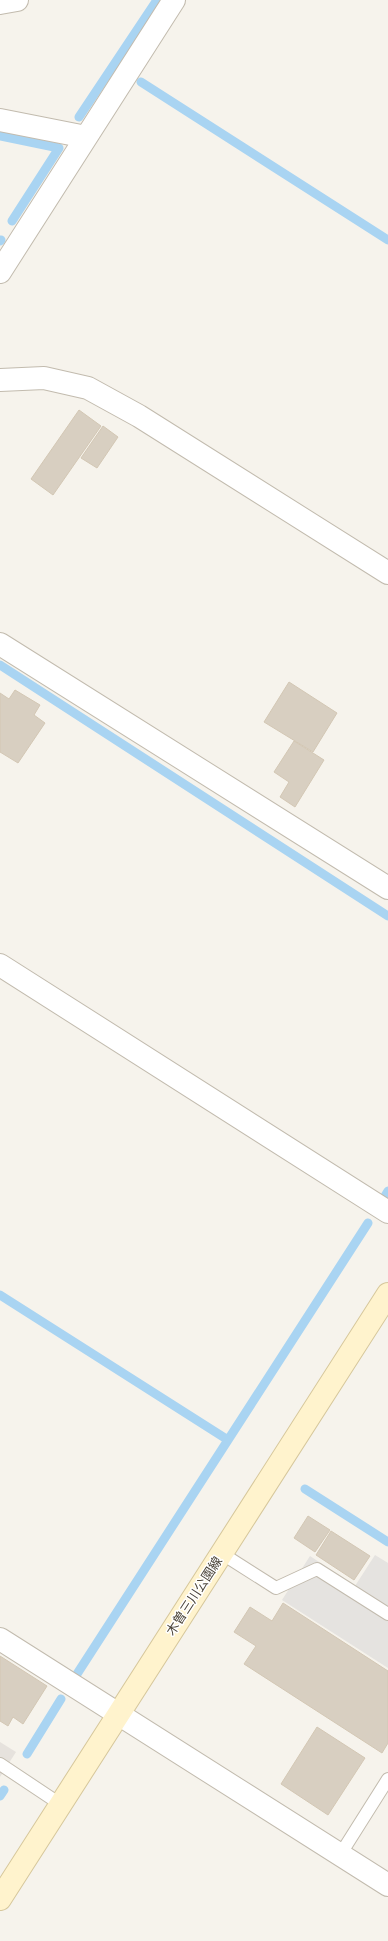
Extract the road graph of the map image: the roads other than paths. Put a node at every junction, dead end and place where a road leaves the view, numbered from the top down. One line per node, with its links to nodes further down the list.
1 (17, 0): 3 (street)
2 (174, 0): 5 (street)
3 (0, 3)
4 (0, 120): 5 (street)
5 (86, 138): 6 (street)
6 (0, 272)
7 (0, 380): 8 (street)
8 (388, 573)
9 (0, 644): 10 (street)
10 (388, 888)
11 (0, 965): 12 (street)
12 (388, 1212)
13 (388, 1294): 14 (main road, 木曽三川公園線)
14 (221, 1553): 15 (lane); 17 (main road, 木曽三川公園線)
15 (388, 1614)
16 (0, 1639): 17 (street)
17 (117, 1714): 20 (main road, 木曽三川公園線); 21 (street)
18 (0, 1764): 20 (lane)
19 (388, 1779): 21 (lane)
20 (60, 1804): 23 (main road, 木曽三川公園線)
21 (340, 1855): 22 (street)
22 (388, 1885)
23 (0, 1899)

